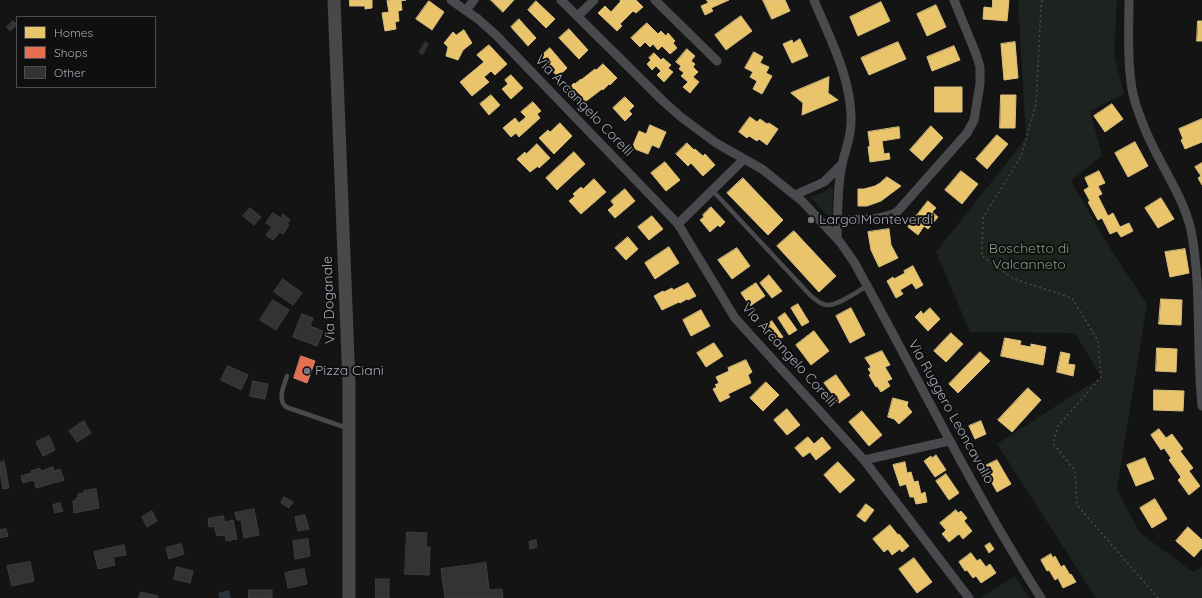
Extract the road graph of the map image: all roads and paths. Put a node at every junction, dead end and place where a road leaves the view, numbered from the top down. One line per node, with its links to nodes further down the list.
1 (334, 0): 25 (main road, Via Doganale)
2 (451, 0): 11 (street, Via Arcangelo Corelli)
3 (474, 0): 11 (street)
4 (561, 0): 12 (street, Via Ruggero Leoncavallo)
5 (594, 0): 12 (street)
6 (655, 0): 13 (street)
7 (814, 0): 15 (street)
8 (954, 0): 18 (street)
9 (1042, 0): 31 (path)
10 (1130, 0): 22 (street)
11 (466, 10): 19 (street, Via Arcangelo Corelli)
12 (578, 16): 14 (street, Via Ruggero Leoncavallo)
13 (717, 61)
14 (744, 159): 16 (street); 17 (street, Via Ruggero Leoncavallo)
15 (842, 164): 17 (street); 18 (street)
16 (712, 190): 19 (street); 21 (lane)
17 (795, 195): 20 (street, Via Ruggero Leoncavallo)
18 (838, 220): 20 (street)
19 (678, 224): 27 (street, Via Arcangelo Corelli)
20 (837, 238): 21 (street, Via Ruggero Leoncavallo)
21 (867, 286): 26 (street, Via Ruggero Leoncavallo)
22 (1201, 331): 24 (street)
23 (287, 376): 25 (lane)
24 (1202, 406)
25 (349, 428): 28 (main road, Via Doganale)
26 (950, 441): 27 (street); 30 (street, Via Ruggero Leoncavallo)
27 (864, 460): 29 (street, Via Arcangelo Corelli)
28 (349, 598)
29 (969, 598)
30 (1041, 598)
31 (1158, 598)

